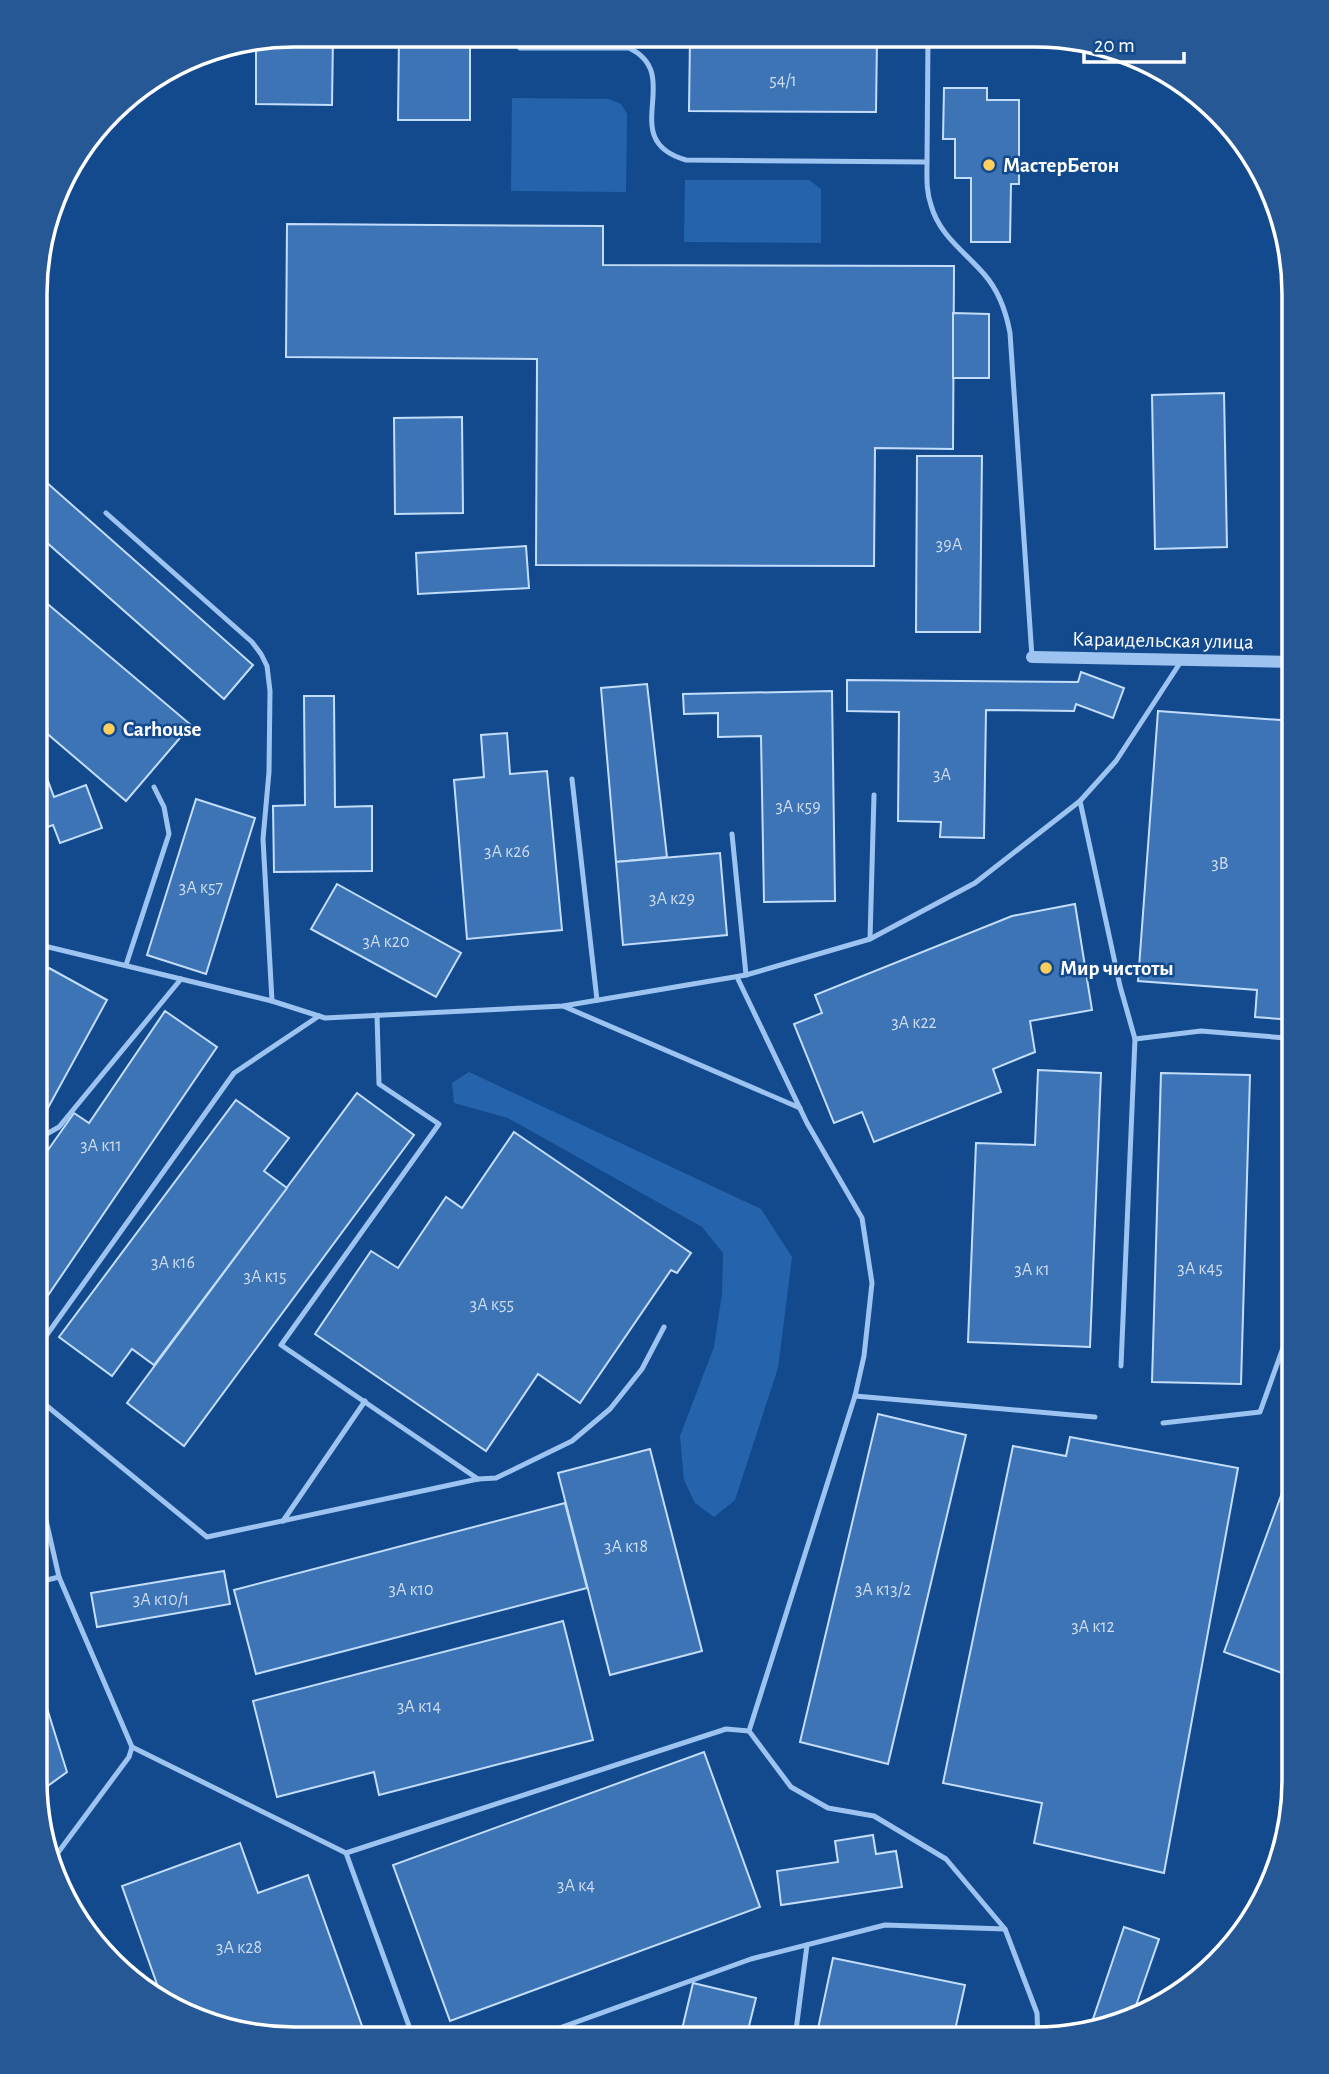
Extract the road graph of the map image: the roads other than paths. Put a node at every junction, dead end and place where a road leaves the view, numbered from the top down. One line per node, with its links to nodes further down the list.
1 (928, 47): 3 (lane)
2 (520, 48): 3 (lane)
3 (927, 162): 5 (lane)
4 (106, 513): 20 (lane)
5 (1032, 657): 6 (street, Караидельская улица)
6 (1181, 660): 7 (street, Караидельская улица); 11 (lane)
7 (1282, 662)
8 (572, 779): 19 (lane)
9 (154, 787): 15 (lane)
10 (874, 794): 13 (lane)
11 (1080, 802): 13 (lane); 25 (lane)
12 (732, 834): 16 (lane)
13 (870, 939): 16 (lane)
14 (47, 947): 15 (lane)
15 (126, 965): 18 (lane)
16 (746, 975): 17 (lane)
17 (737, 977): 19 (lane); 26 (lane)
18 (181, 979): 20 (lane); 27 (lane)
19 (597, 1000): 21 (lane)
20 (272, 1001): 23 (lane)
21 (562, 1006): 22 (lane); 26 (lane)
22 (377, 1015): 23 (lane); 33 (lane)
23 (319, 1016): 29 (lane)
24 (1282, 1038): 25 (lane)
25 (1135, 1039): 31 (lane)
26 (800, 1108): 32 (lane)
27 (47, 1134)
28 (664, 1327): 37 (lane)
29 (47, 1335)
30 (1281, 1352): 36 (lane)
31 (1121, 1366)
32 (855, 1396): 35 (lane); 42 (lane)
33 (365, 1401): 37 (lane); 38 (lane)
34 (47, 1406): 38 (lane)
35 (1094, 1417)
36 (1163, 1423)
37 (478, 1479): 38 (lane)
38 (282, 1521)
39 (47, 1522): 40 (lane)
40 (59, 1577): 41 (lane); 43 (lane)
41 (47, 1580)
42 (749, 1731): 45 (lane); 46 (lane)
43 (132, 1747): 44 (lane); 45 (lane)
44 (59, 1853)
45 (346, 1853): 48 (lane)
46 (1005, 1929): 47 (lane); 51 (lane)
47 (807, 1945): 49 (lane); 50 (lane)
48 (409, 2027)
49 (562, 2027)
50 (796, 2027)
51 (1038, 2027)

